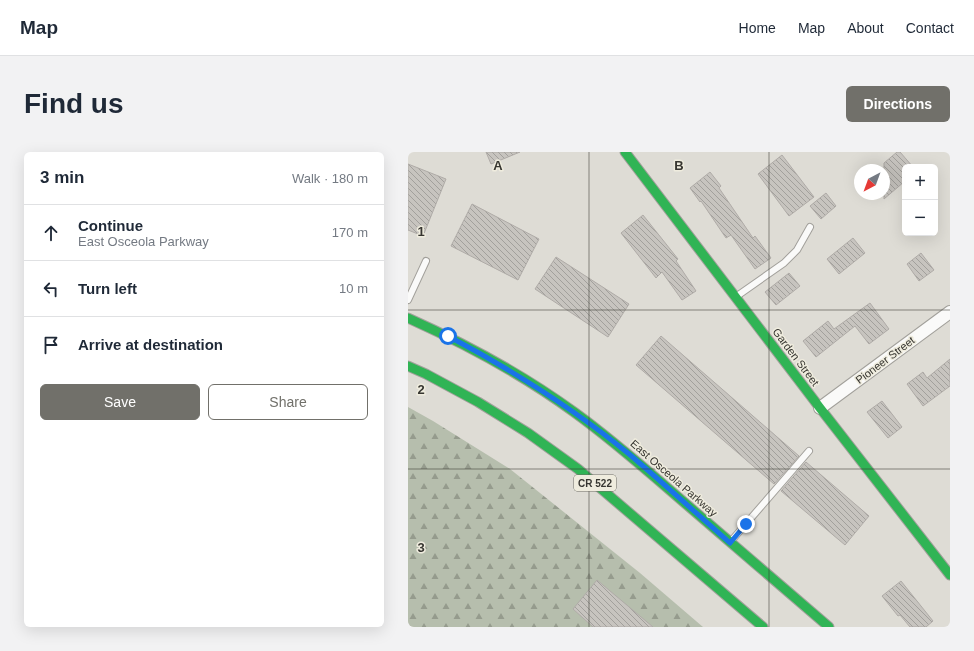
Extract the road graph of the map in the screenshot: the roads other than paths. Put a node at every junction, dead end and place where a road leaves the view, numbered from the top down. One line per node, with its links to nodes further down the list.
1 (625, 152): 4 (main road, Garden Street)
2 (810, 227): 4 (lane)
3 (426, 261): 5 (lane)
4 (736, 297): 9 (main road, Garden Street)
5 (408, 300)
6 (950, 312): 9 (street, Pioneer Street)
7 (408, 318): 11 (main road, East Osceola Parkway)
8 (408, 366): 13 (main road, CR 522)
9 (820, 408): 12 (main road, Garden Street)
10 (809, 451): 11 (lane)
11 (730, 543): 14 (main road, East Osceola Parkway)
12 (950, 575)
13 (762, 627)
14 (829, 627)

